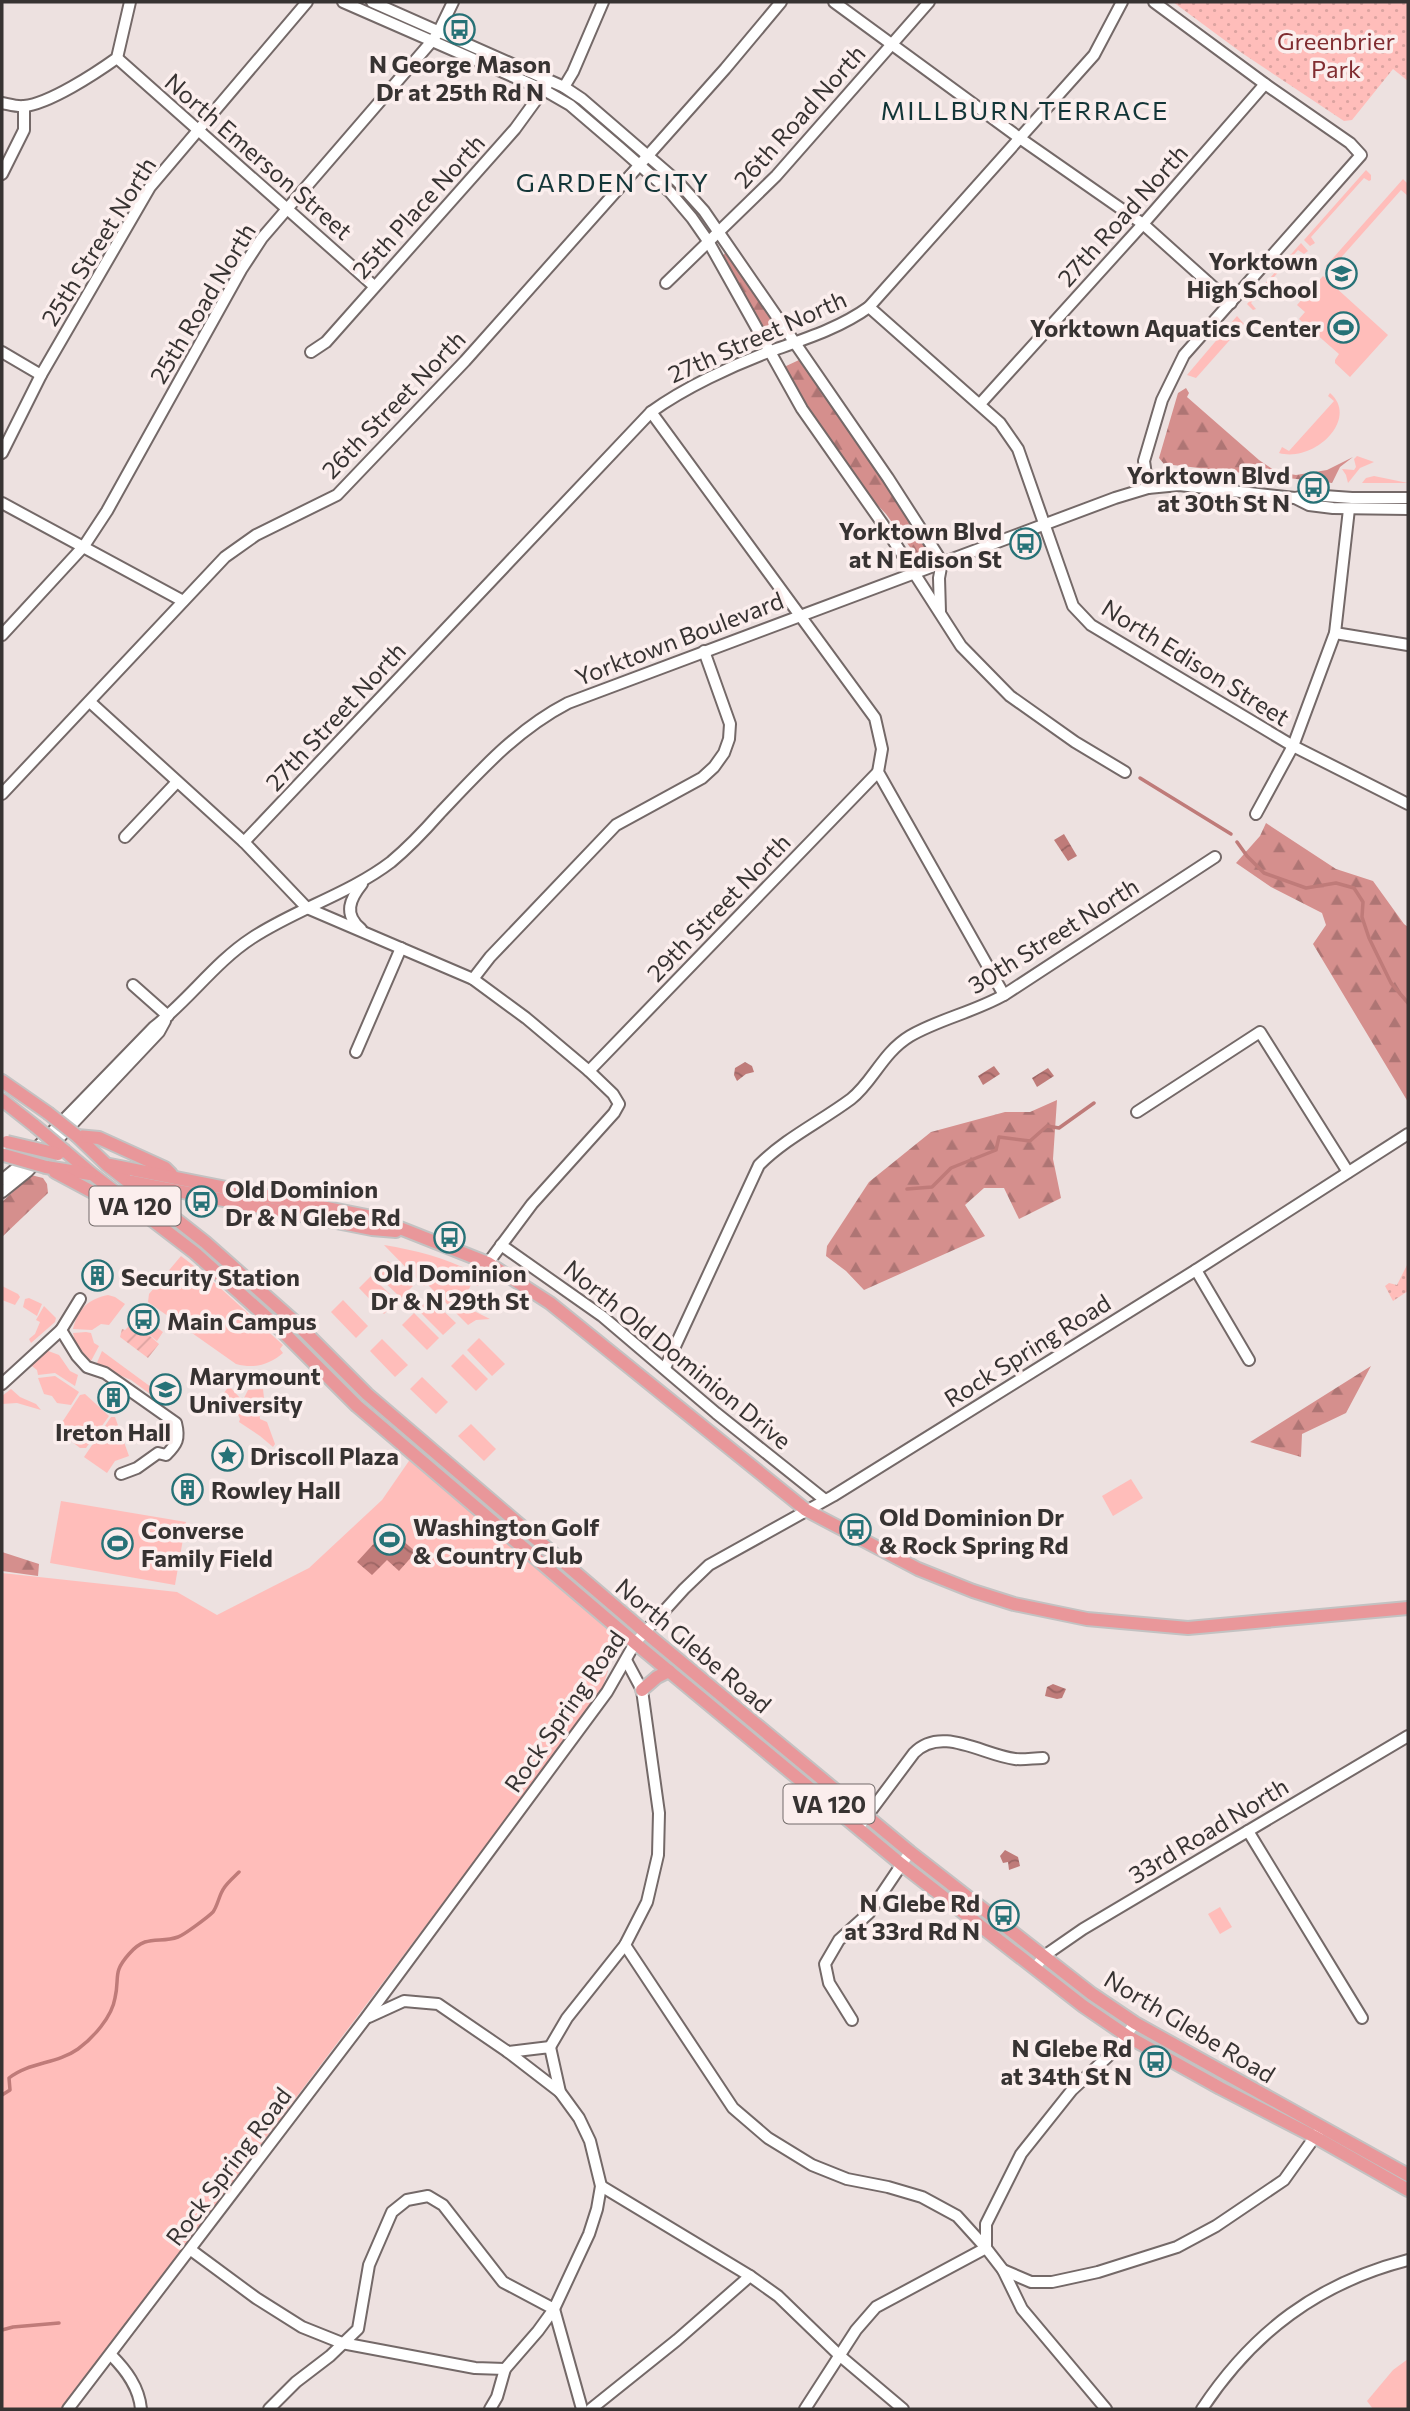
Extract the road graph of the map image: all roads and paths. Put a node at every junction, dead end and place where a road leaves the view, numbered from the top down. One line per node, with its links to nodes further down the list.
1 (130, 2): 14 (street)
2 (307, 2): 20 (street, 25th Street North)
3 (343, 2): 12 (street)
4 (372, 2): 12 (street)
5 (453, 2): 12 (street, 25th Road North)
6 (603, 2): 17 (street)
7 (781, 2): 22 (street, 26th Street North)
8 (834, 2): 13 (street)
9 (929, 2): 13 (street, 26th Road North)
10 (1122, 2): 21 (street, 27th Street North)
11 (1154, 2): 15 (street)
12 (435, 36): 16 (street); 25 (street, 25th Road North)
13 (892, 45): 21 (street); 27 (street, 26th Road North)
14 (117, 58): 19 (street); 20 (street, North Emerson Street)
15 (1265, 84): 26 (street, 27th Road North); 31 (street)
16 (547, 85): 17 (street); 23 (street); 30 (street, 25th Place North)
17 (564, 87): 22 (street)
18 (2, 103): 19 (street)
19 (24, 106): 24 (street)
20 (198, 130): 25 (street, North Emerson Street); 37 (street, 25th Street North)
21 (1021, 139): 26 (street); 32 (street, 27th Street North)
22 (647, 155): 23 (street, 26th Street North); 27 (street)
23 (639, 165): 28 (street); 51 (street, 26th Street North)
24 (2, 174)
25 (288, 209): 30 (street, North Emerson Street); 48 (street, 25th Road North)
26 (1143, 224): 31 (street); 38 (street, 27th Road North)
27 (718, 231): 28 (street, 26th Road North); 33 (street)
28 (708, 241): 29 (street, 26th Road North); 36 (street)
29 (666, 283)
30 (374, 286): 35 (street, 25th Place North)
31 (1231, 303): 41 (street)
32 (869, 307): 33 (street, 27th Street North); 38 (street, North Edison Street)
33 (795, 342): 36 (street, 27th Street North); 49 (street)
34 (2, 352): 37 (street)
35 (311, 352)
36 (769, 352): 39 (street, 27th Street North); 50 (street)
37 (41, 375): 40 (street, 25th Street North)
38 (980, 404): 47 (street, North Edison Street)
39 (651, 412): 53 (street); 67 (street, 27th Street North)
40 (2, 453)
41 (1148, 488): 42 (street, Yorktown Boulevard); 47 (street, Yorktown Boulevard)
42 (1295, 498): 43 (street, Yorktown Boulevard); 45 (street, Yorktown Boulevard)
43 (1408, 498)
44 (2, 503): 48 (street)
45 (1349, 509): 46 (street, Yorktown Boulevard); 54 (street)
46 (1408, 509)
47 (1044, 524): 49 (street, Yorktown Boulevard); 59 (street, North Edison Street)
48 (84, 546): 51 (street); 55 (street, 25th Road North)
49 (942, 562): 50 (street, Yorktown Boulevard); 52 (street)
50 (915, 573): 52 (street); 53 (street, Yorktown Boulevard)
51 (183, 601): 58 (street, 26th Street North)
52 (940, 612): 61 (street)
53 (799, 615): 57 (street, Yorktown Boulevard); 60 (street)
54 (1335, 633): 56 (street); 59 (street)
55 (2, 635)
56 (1408, 645)
57 (704, 651): 69 (street, Yorktown Boulevard); 73 (street)
58 (90, 702): 62 (street); 63 (street, 26th Street North)
59 (1293, 746): 64 (street, North Edison Street); 65 (street)
60 (878, 772): 75 (street); 78 (street, 29th Street North)
61 (1125, 772)
62 (176, 783): 66 (street); 67 (street)
63 (2, 794)
64 (1408, 804)
65 (1256, 814)
66 (125, 837)
67 (244, 842): 70 (street)
68 (1215, 858): 75 (street, 30th Street North)
69 (366, 879): 70 (street, Yorktown Boulevard); 71 (street)
70 (307, 908): 71 (street); 76 (street, Yorktown Boulevard)
71 (366, 933): 72 (street)
72 (401, 948): 73 (street); 77 (street)
73 (472, 979): 78 (street)
74 (133, 985): 76 (street)
75 (1004, 995): 102 (street, 30th Street North)
76 (168, 1016): 91 (street, Yorktown Boulevard); 93 (street, Yorktown Boulevard)
77 (356, 1052)
78 (589, 1071): 96 (street)
79 (2, 1080): 83 (main road, North Glebe Road / VA 120, bridge)
80 (2, 1100): 85 (main road, North Glebe Road / VA 120, bridge)
81 (1137, 1112): 88 (street)
82 (1408, 1134): 88 (street, Rock Spring Road)
83 (77, 1136): 86 (main road, North Glebe Road / VA 120); 90 (main road)
84 (4, 1148): 85 (main road, bridge); 87 (main road, bridge)
85 (65, 1154): 86 (main road); 89 (main road, North Glebe Road / VA 120)
86 (107, 1165): 90 (main road); 92 (main road, North Glebe Road / VA 120)
87 (46, 1167): 89 (main road); 94 (main road)
88 (1348, 1172): 98 (street, Rock Spring Road)
89 (92, 1174): 92 (main road); 94 (main road, North Glebe Road / VA 120)
90 (177, 1178): 95 (main road)
91 (2, 1180)
92 (128, 1181): 95 (main road); 108 (main road, North Glebe Road / VA 120)
93 (2, 1192)
94 (160, 1225): 109 (main road, North Glebe Road / VA 120)
95 (405, 1231): 97 (main road)
96 (501, 1245): 97 (street); 102 (street, North Old Dominion Drive)
97 (488, 1263): 106 (main road)
98 (1196, 1270): 101 (street); 105 (street, Rock Spring Road)
99 (80, 1299): 100 (street)
100 (61, 1329): 103 (street); 104 (street)
101 (1249, 1360)
102 (665, 1368): 105 (street, North Old Dominion Drive)
103 (2, 1384)
104 (121, 1474)
105 (825, 1500): 106 (street, Rock Spring Road)
106 (806, 1510): 107 (main road); 108 (street, Rock Spring Road)
107 (1408, 1608)
108 (645, 1632): 109 (street, Rock Spring Road); 115 (main road, North Glebe Road / VA 120)
109 (635, 1643): 110 (street, Rock Spring Road); 111 (main road, North Glebe Road / VA 120)
110 (626, 1660): 112 (street); 123 (street, Rock Spring Road)
111 (669, 1671): 112 (main road); 116 (main road, North Glebe Road / VA 120)
112 (642, 1690): 120 (street)
113 (1408, 1736): 117 (street, 33rd Road North)
114 (1043, 1758): 115 (street)
115 (867, 1817): 116 (street); 118 (main road, North Glebe Road / VA 120)
116 (858, 1828): 119 (main road, North Glebe Road / VA 120)
117 (1248, 1831): 121 (street, 33rd Road North); 126 (street)
118 (911, 1852): 119 (street); 121 (main road, North Glebe Road / VA 120)
119 (901, 1864): 122 (main road, North Glebe Road / VA 120); 127 (street)
120 (625, 1945): 130 (street); 137 (street)
121 (1044, 1956): 122 (street, 33rd Road North); 128 (main road, North Glebe Road / VA 120)
122 (1035, 1968): 129 (main road, North Glebe Road / VA 120)
123 (388, 1990): 124 (street); 125 (street, Rock Spring Road)
124 (404, 2001): 125 (street); 131 (street)
125 (366, 2018): 138 (street, Rock Spring Road)
126 (1362, 2018)
127 (852, 2020)
128 (1135, 2023): 129 (street); 133 (main road, North Glebe Road / VA 120)
129 (1127, 2036): 133 (main road, North Glebe Road / VA 120); 137 (street)
130 (550, 2047): 131 (street); 132 (street)
131 (508, 2052): 132 (street)
132 (560, 2092): 135 (street)
133 (1319, 2132): 134 (main road, North Glebe Road / VA 120); 136 (main road, North Glebe Road / VA 120); 140 (street)
134 (1408, 2175)
135 (601, 2186): 141 (street); 142 (street)
136 (1408, 2190)
137 (986, 2248): 140 (street); 145 (street)
138 (191, 2250): 143 (street); 144 (street, Rock Spring Road)
139 (1408, 2260): 156 (street)
140 (1003, 2270): 155 (street)
141 (750, 2276): 145 (street); 152 (street)
142 (554, 2309): 143 (street); 146 (street); 151 (street)
143 (342, 2343): 146 (street); 149 (street)
144 (111, 2355): 147 (street, Rock Spring Road); 148 (street)
145 (839, 2355): 153 (street); 154 (street)
146 (505, 2369): 150 (street)
147 (68, 2409)
148 (141, 2409)
149 (269, 2409)
150 (489, 2409)
151 (582, 2409)
152 (591, 2409)
153 (805, 2409)
154 (903, 2409)
155 (1106, 2409)
156 (1202, 2409)

